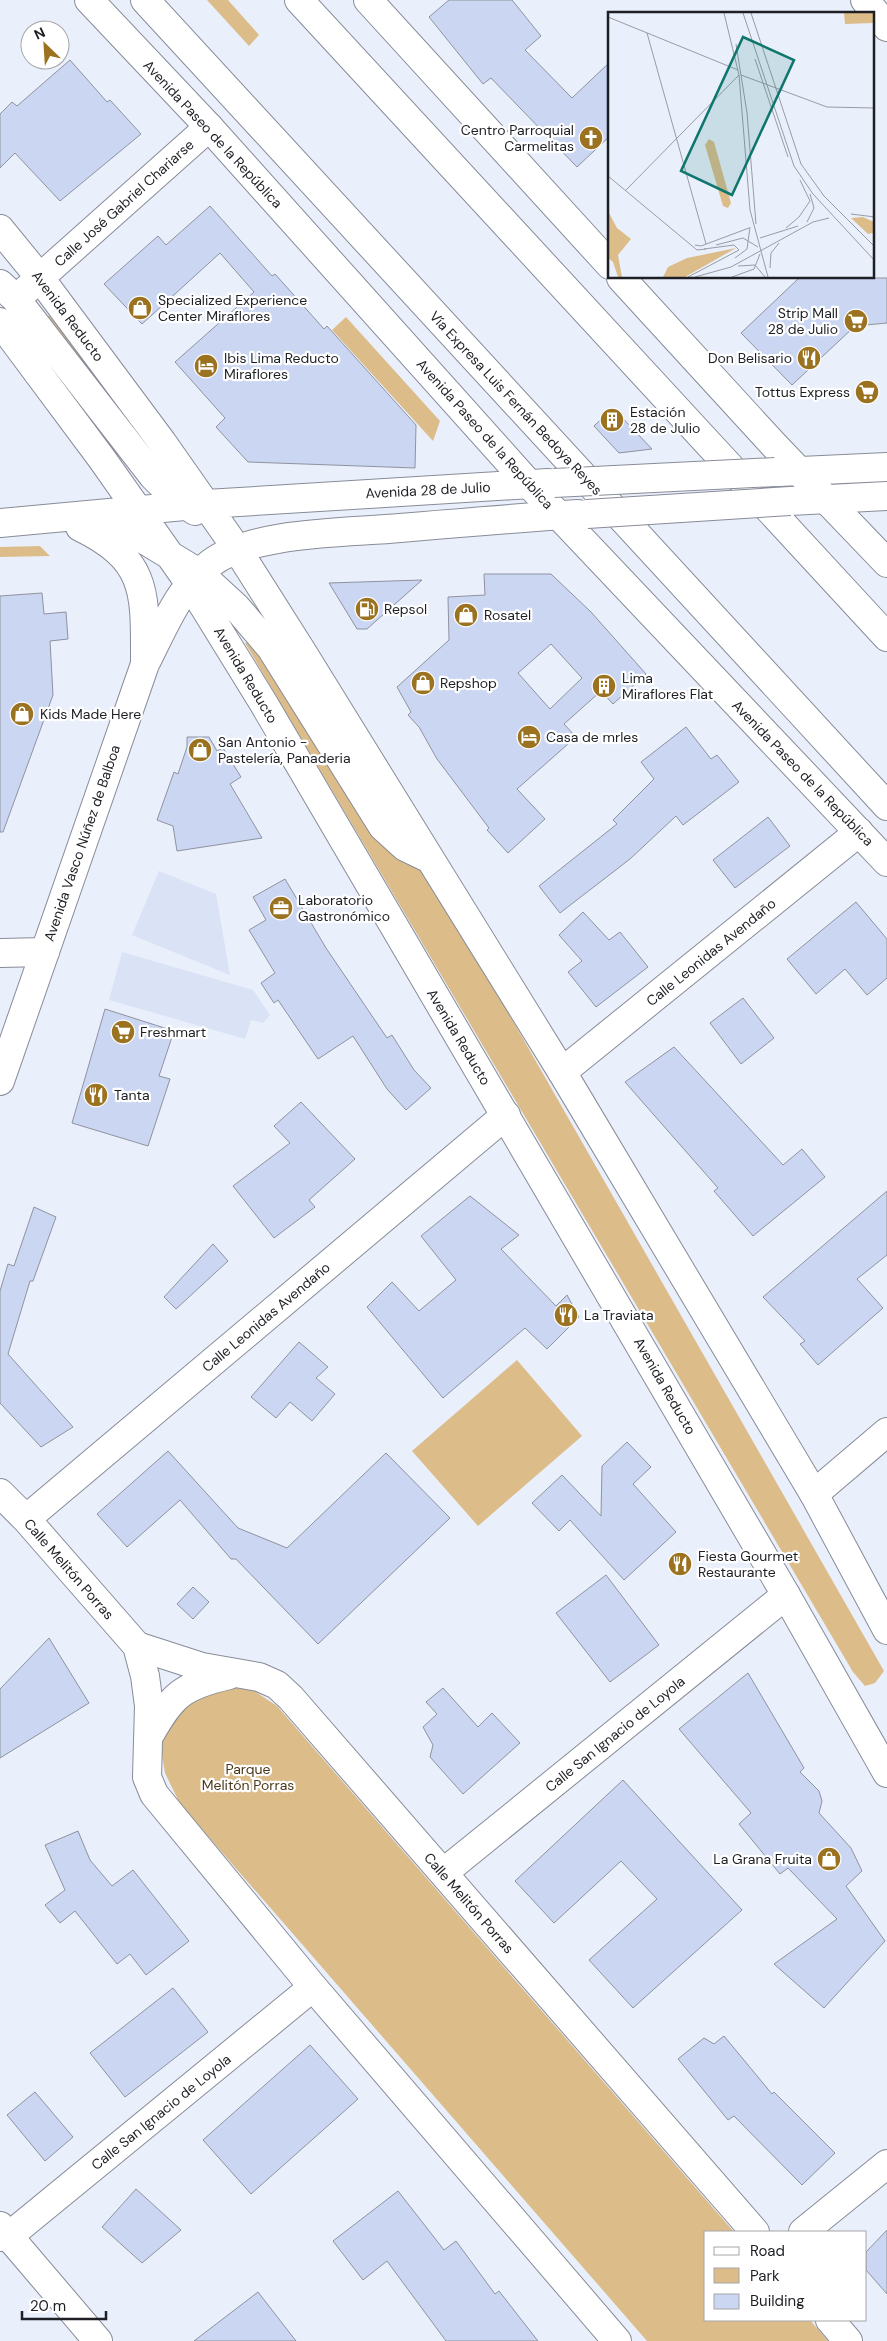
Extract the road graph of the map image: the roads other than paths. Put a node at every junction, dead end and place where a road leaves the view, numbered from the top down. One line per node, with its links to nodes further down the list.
1 (89, 0): 7 (main road, Avenida Paseo de la República)
2 (146, 0): 32 (main road, Vía Expresa Luis Fernán Bedoya Reyes)
3 (299, 0): 30 (main road)
4 (865, 0): 6 (main road)
5 (378, 3): 9 (main road)
6 (887, 27)
7 (209, 127): 10 (main road, Calle José Gabriel Chariarse); 16 (main road, Avenida Paseo de la República)
8 (0, 229): 10 (main road, Avenida Reducto)
9 (608, 263)
10 (40, 278): 12 (main road, Calle José Gabriel Chariarse); 19 (main road, Avenida Reducto)
11 (622, 279): 15 (main road)
12 (8, 292): 19 (main road)
13 (0, 322): 20 (main road, Avenida Reducto)
14 (887, 467): 15 (main road, Avenida 28 de Julio)
15 (786, 471): 16 (main road, Avenida 28 de Julio, bridge); 18 (main road)
16 (541, 484): 19 (main road, Avenida 28 de Julio); 21 (main road, Avenida Paseo de la República)
17 (887, 496): 18 (main road)
18 (826, 499): 21 (main road, bridge); 28 (main road)
19 (196, 505): 20 (main road, Avenida 28 de Julio); 24 (main road, Avenida Reducto)
20 (138, 509): 22 (main road, Avenida 28 de Julio); 27 (main road, Avenida Reducto)
21 (558, 516): 25 (main road); 33 (main road, Avenida Paseo de la República)
22 (60, 517): 23 (main road, Avenida 28 de Julio); 27 (main road); 31 (main road)
23 (0, 522)
24 (221, 526): 25 (main road); 26 (main road, Avenida Reducto)
25 (288, 537): 26 (main road)
26 (237, 549): 29 (main road, Avenida Vasco Núñez de Balboa); 34 (main road, Avenida Reducto)
27 (167, 553): 29 (main road, Avenida Reducto)
28 (887, 563)
29 (195, 579): 31 (main road, Avenida Vasco Núñez de Balboa); 34 (main road); 40 (main road, Avenida Reducto)
30 (887, 637)
31 (145, 664): 37 (main road, Avenida Vasco Núñez de Balboa)
32 (887, 806)
33 (859, 832): 35 (main road, Avenida Paseo de la República); 38 (main road, Calle Leonidas Avendaño)
34 (432, 859): 38 (main road, Avenida Reducto)
35 (887, 862)
36 (0, 952): 37 (main road)
37 (45, 952): 39 (main road, Avenida Vasco Núñez de Balboa)
38 (562, 1072): 43 (main road, Avenida Reducto)
39 (0, 1081)
40 (506, 1115): 44 (main road, Calle Leonidas Avendaño); 45 (main road, Avenida Reducto)
41 (887, 1432): 43 (main road)
42 (0, 1493): 44 (main road, Calle Melitón Porras)
43 (814, 1494): 46 (main road, Avenida Reducto)
44 (26, 1519): 47 (main road, Calle Melitón Porras)
45 (786, 1595): 50 (main road, Avenida Reducto); 51 (main road, Calle San Ignacio de Loyola)
46 (887, 1630)
47 (137, 1646): 48 (main road, Calle Melitón Porras); 49 (main road, Calle Melitón Porras)
48 (236, 1673): 49 (main road); 51 (main road, Calle Melitón Porras)
49 (149, 1736): 52 (main road, Calle Melitón Porras)
50 (883, 1756)
51 (443, 1873): 54 (main road, Calle Melitón Porras)
52 (313, 1987): 56 (main road, Calle San Ignacio de Loyola); 59 (main road, Calle Melitón Porras)
53 (887, 2164): 55 (main road)
54 (754, 2231)
55 (804, 2231)
56 (3, 2233): 58 (main road)
57 (831, 2321): 60 (main road)
58 (88, 2336)
59 (617, 2341)
60 (848, 2341)

